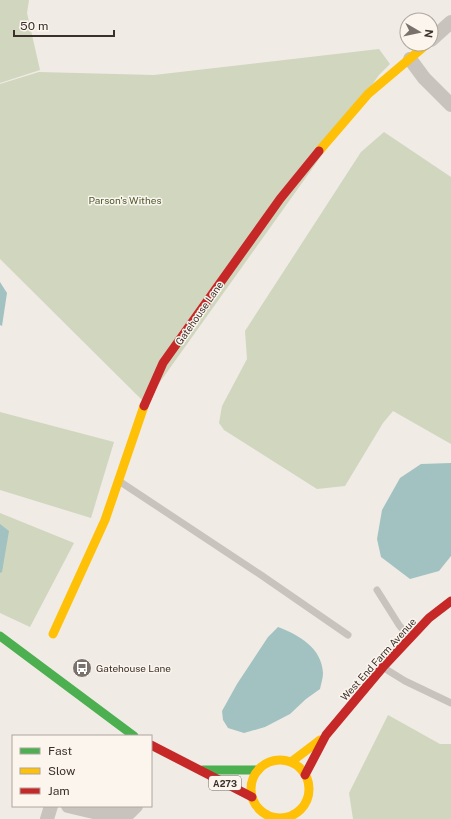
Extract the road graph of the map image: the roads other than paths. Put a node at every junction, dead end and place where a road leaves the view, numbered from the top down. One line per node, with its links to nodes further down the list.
1 (451, 22): 2 (street)
2 (439, 33)
3 (418, 52): 4 (street, Gatehouse Lane)
4 (410, 59): 5 (street); 6 (street, Gatehouse Lane)
5 (451, 105)
6 (119, 481): 9 (street, Gatehouse Lane); 10 (lane)
7 (377, 590): 12 (lane)
8 (451, 601): 12 (street, West End Farm Avenue)
9 (53, 634)
10 (348, 635)
11 (0, 636): 15 (street)
12 (411, 638): 13 (street, West End Farm Avenue)
13 (383, 667): 14 (lane); 16 (street, West End Farm Avenue)
14 (451, 703)
15 (133, 735)
16 (326, 736): 18 (street, West End Farm Avenue); 21 (street, West End Farm Avenue)
17 (152, 746): 19 (street, A273)
18 (291, 762): 20 (street); 21 (street)
19 (198, 770): 20 (street, A273); 22 (street, A273)
20 (258, 770): 22 (street)
21 (305, 774): 23 (street)
22 (252, 797): 28 (street)
23 (306, 802): 27 (street); 28 (street)
24 (51, 807): 29 (street)
25 (72, 807): 26 (street)
26 (135, 807)
27 (308, 813)
28 (273, 818)
29 (47, 819)

